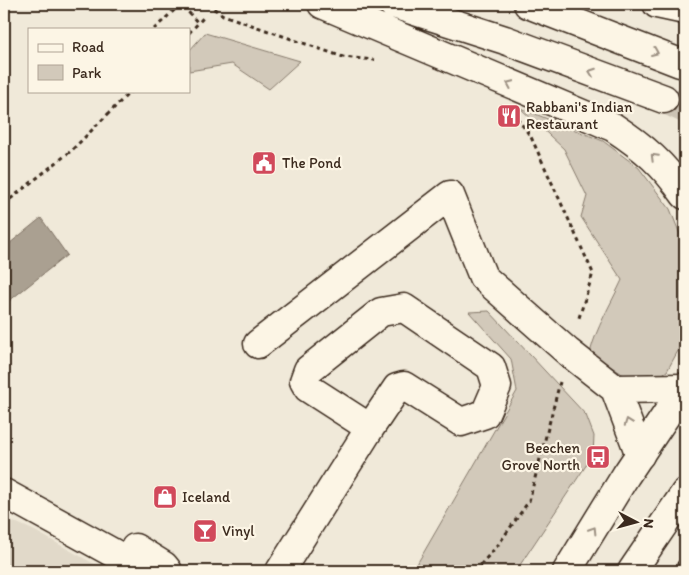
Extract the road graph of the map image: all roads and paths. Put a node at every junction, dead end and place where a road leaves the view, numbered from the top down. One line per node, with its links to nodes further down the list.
1 (322, 4): 13 (main road, one-way to 1)
2 (393, 4): 12 (main road, one-way to 2)
3 (528, 4): 10 (main road, one-way to 10)
4 (657, 4): 5 (main road)
5 (685, 10)
6 (203, 18): 7 (path)
7 (198, 23): 8 (path); 9 (path)
8 (155, 28)
9 (190, 31)
10 (680, 63)
11 (129, 92): 14 (path)
12 (664, 99)
13 (685, 195)
14 (10, 200): 15 (path); 16 (path)
15 (4, 204)
16 (4, 235)
17 (258, 344): 19 (main road)
18 (685, 388): 19 (main road); 21 (main road)
19 (615, 389): 21 (main road, one-way to 19)
20 (370, 428): 20 (main road); 29 (main road)
21 (640, 456): 31 (main road, one-way to 21)
22 (4, 492): 24 (main road)
23 (685, 493): 32 (main road)
24 (36, 509): 27 (main road); 28 (main road)
25 (498, 545): 30 (path)
26 (685, 553): 33 (path)
27 (146, 571)
28 (168, 571)
29 (280, 571)
30 (476, 571)
31 (567, 571)
32 (632, 571)
33 (673, 571)

